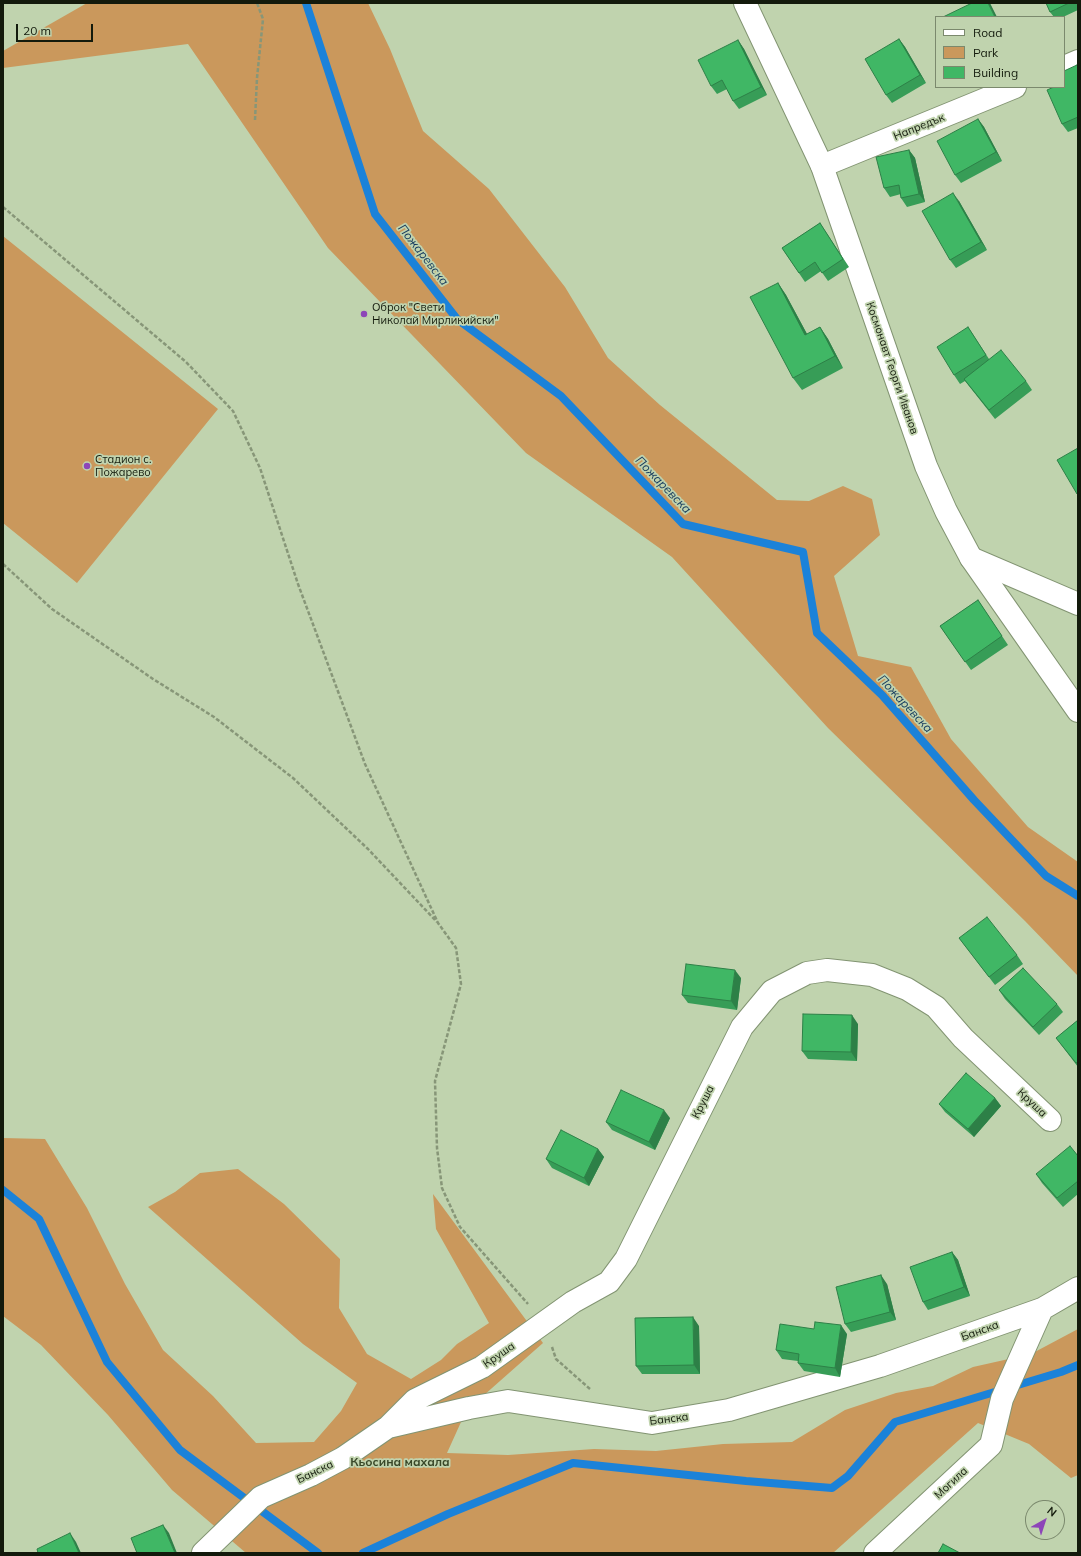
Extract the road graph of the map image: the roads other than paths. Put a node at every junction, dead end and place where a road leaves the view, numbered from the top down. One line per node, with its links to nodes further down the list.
1 (745, 3): 5 (street, Космонавт Георги Иванов)
2 (1078, 61): 3 (street)
3 (1065, 67)
4 (1013, 88): 5 (street, Напредък)
5 (822, 166): 6 (street, Космонавт Георги Иванов)
6 (971, 558): 7 (street); 8 (street, Космонавт Георги Иванов)
7 (1078, 604)
8 (1078, 711)
9 (1050, 1120): 12 (street, Круша)
10 (1078, 1288): 11 (street, Банска)
11 (1042, 1309): 12 (street, Банска); 14 (street, Могила)
12 (388, 1427): 13 (street, Банска)
13 (203, 1553)
14 (875, 1553)

